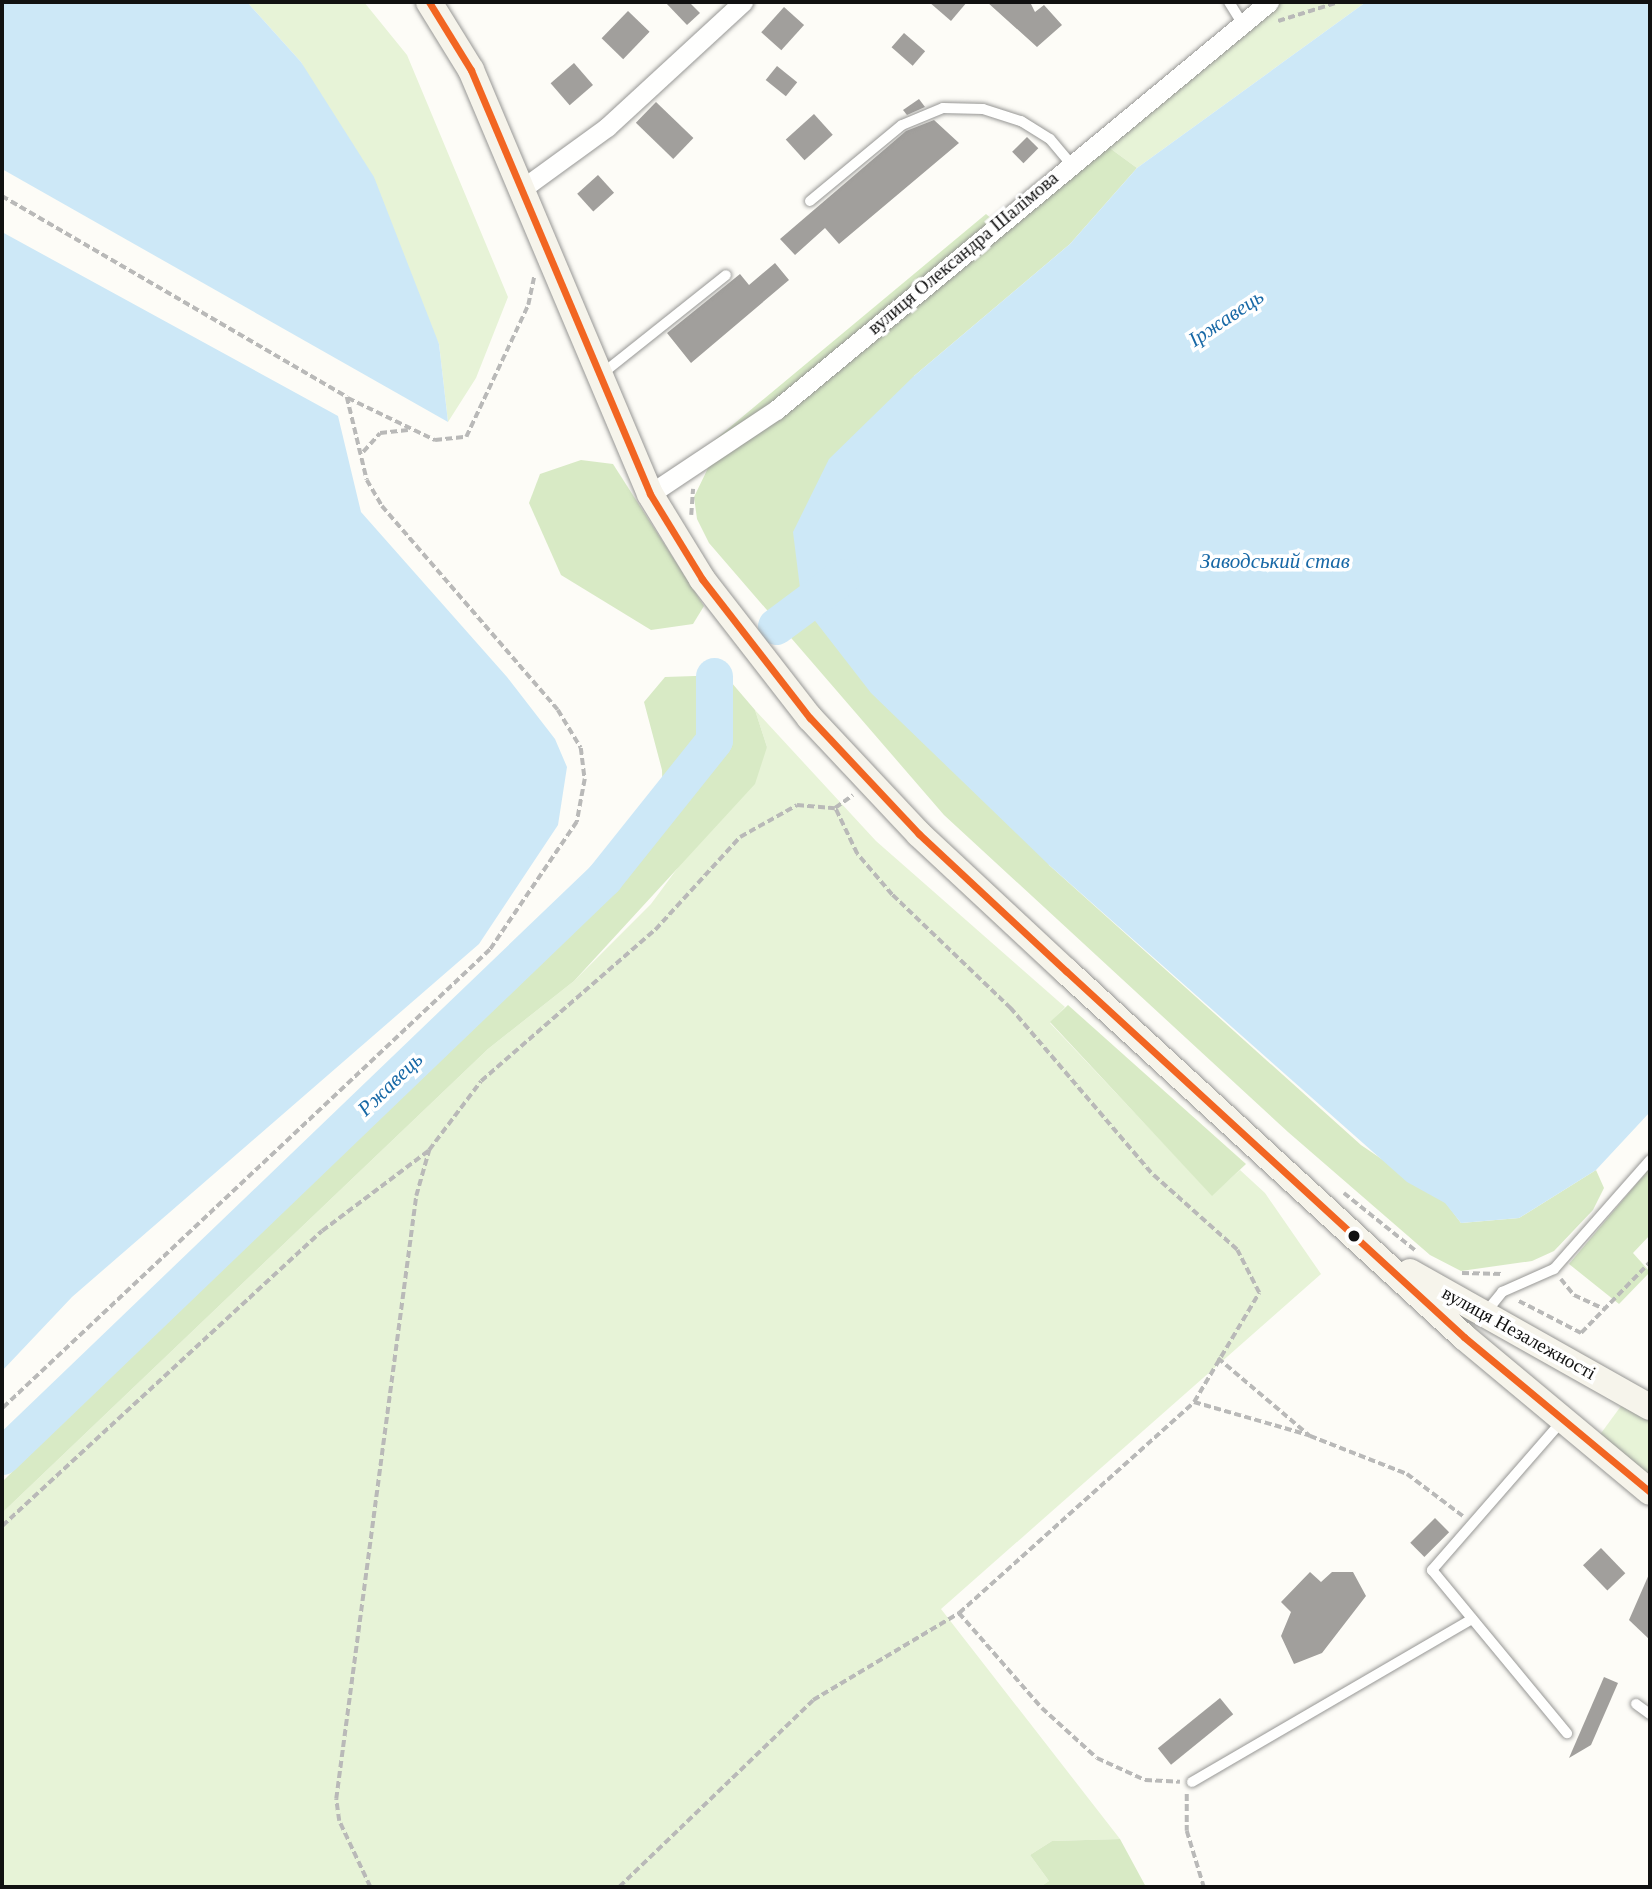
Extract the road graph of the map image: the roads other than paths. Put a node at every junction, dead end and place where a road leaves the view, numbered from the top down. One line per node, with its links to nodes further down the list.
1 (429, 2): 7 (main road, вулиця Незалежності)
2 (743, 2): 7 (street)
3 (1229, 2): 5 (lane)
4 (1269, 2): 5 (street, вулиця Олександра Шалімова)
5 (1243, 25): 6 (street, вулиця Олександра Шалімова)
6 (1071, 164): 8 (lane); 11 (street, вулиця Олександра Шалімова)
7 (519, 191): 10 (main road, вулиця Незалежності)
8 (810, 201)
9 (726, 275): 10 (lane)
10 (596, 377): 11 (main road, вулиця Незалежності)
11 (650, 495): 13 (main road, вулиця Незалежності)
12 (1650, 1160): 14 (lane)
13 (1387, 1260): 14 (main road, вулиця Незалежності); 16 (main road, вулиця Незалежності)
14 (1494, 1302): 15 (main road, вулиця Незалежності)
15 (1650, 1407)
16 (1565, 1418): 17 (main road, вулиця Незалежності); 18 (lane)
17 (1650, 1492)
18 (1472, 1619): 21 (lane); 22 (lane)
19 (1636, 1704): 20 (lane)
20 (1650, 1714)
21 (1567, 1732)
22 (1192, 1782)

